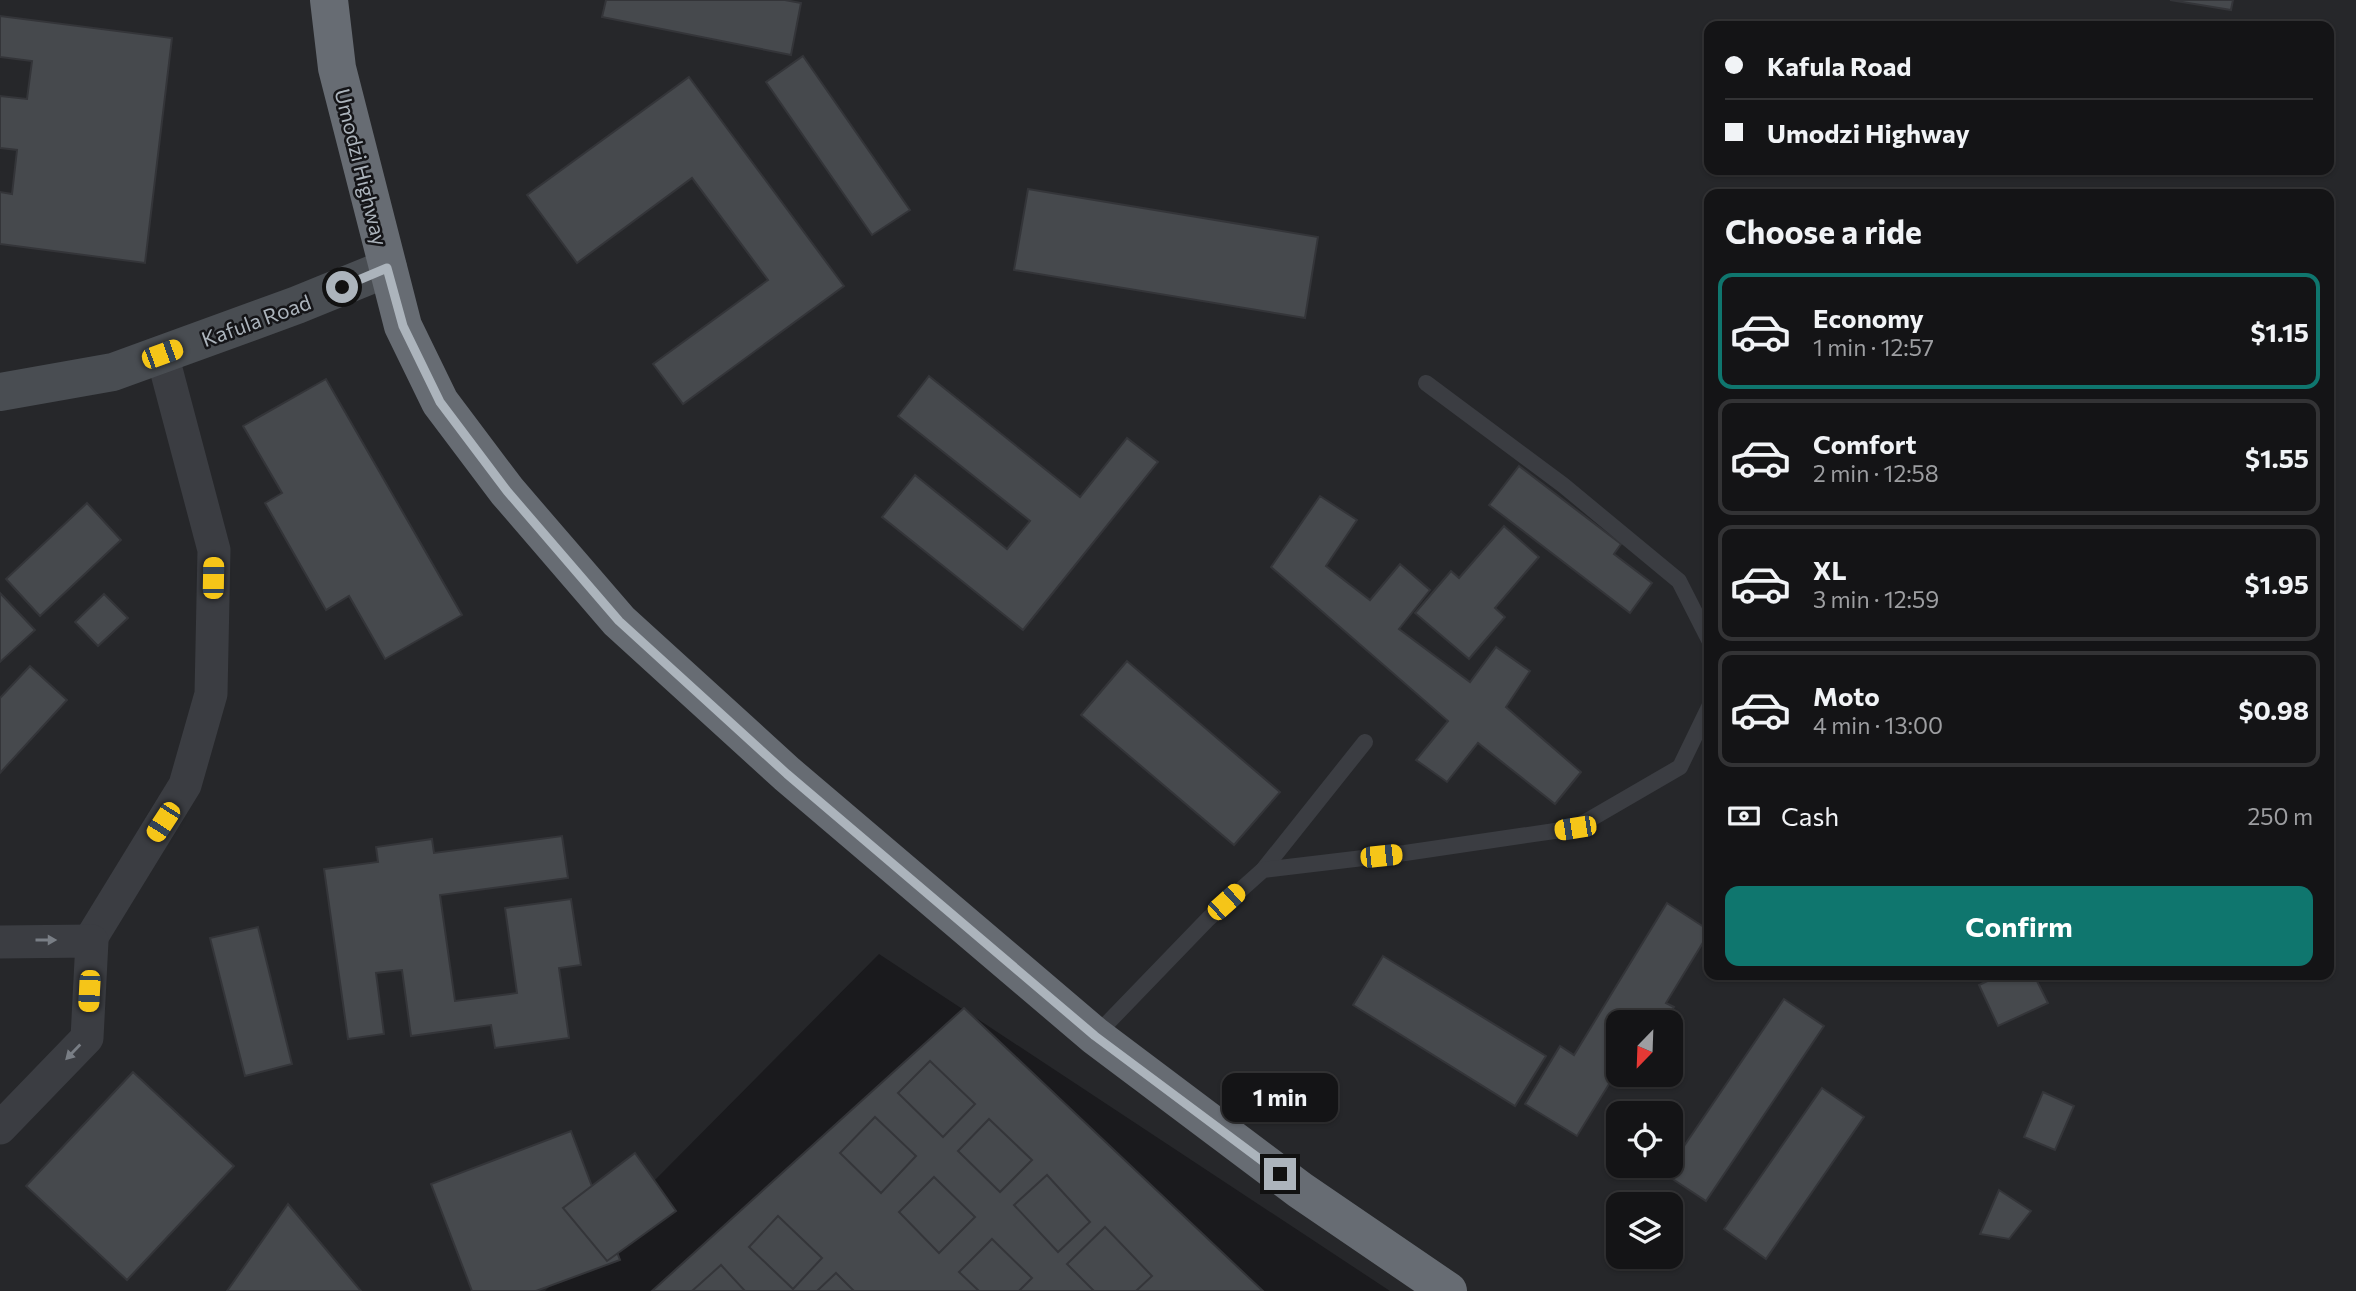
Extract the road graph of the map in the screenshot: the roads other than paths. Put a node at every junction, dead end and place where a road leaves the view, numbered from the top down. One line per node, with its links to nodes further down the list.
1 (329, 0): 2 (highway, Umodzi Highway)
2 (387, 268): 3 (street, Kafula Road); 12 (highway, Umodzi Highway)
3 (162, 354): 5 (street, Kafula Road); 10 (street)
4 (1426, 383): 6 (lane)
5 (0, 392)
6 (1704, 630)
7 (1704, 717): 9 (lane)
8 (1365, 742): 9 (lane)
9 (1263, 870): 12 (lane)
10 (90, 940): 11 (street, one-way to 10); 13 (street, one-way to 13)
11 (0, 942)
12 (1095, 1036): 14 (highway, Umodzi Highway)
13 (0, 1128)
14 (1448, 1291)

